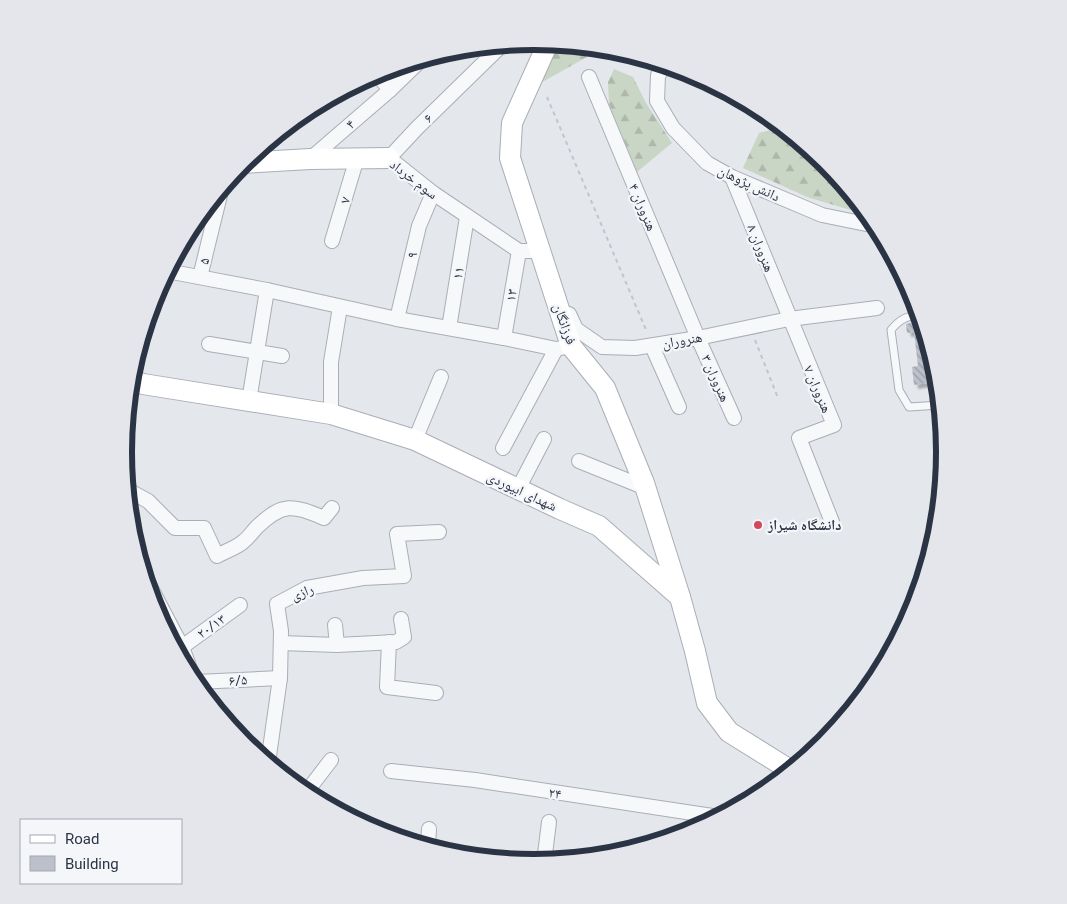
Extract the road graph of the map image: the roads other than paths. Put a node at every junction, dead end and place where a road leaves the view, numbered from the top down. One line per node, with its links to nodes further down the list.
1 (545, 50): 19 (street, فرزانگان)
2 (495, 52): 10 (street, ۶)
3 (412, 69): 7 (street, ۴)
4 (662, 71): 12 (street, دانش پژوهان)
5 (589, 77): 30 (street, هنروران ۴)
6 (382, 80): 7 (street)
7 (390, 90): 8 (street, ۴)
8 (310, 158): 9 (street, سوم خرداد); 11 (street, سوم خرداد)
9 (357, 158): 10 (street, سوم خرداد); 17 (street, ۷)
10 (390, 158): 13 (street, سوم خرداد)
11 (257, 160)
12 (732, 178): 16 (street, دانش پژوهان); 26 (street, هنروران ۸)
13 (434, 193): 15 (street, سوم خرداد); 27 (street, ۹)
14 (218, 203): 21 (street, ۵)
15 (467, 217): 18 (street, سوم خرداد); 28 (street, ۱۱)
16 (864, 224)
17 (332, 241)
18 (519, 251): 19 (street); 29 (street, ۱۳)
19 (540, 251): 32 (street, هنروران); 33 (street, فرزانگان)
20 (174, 272): 21 (street)
21 (200, 277): 22 (street)
22 (267, 290): 23 (street); 34 (street)
23 (340, 306): 27 (street); 41 (street)
24 (877, 308): 26 (street, هنروران)
25 (911, 315): 39 (lane)
26 (789, 318): 30 (street, هنروران); 51 (street, هنروران ۷)
27 (397, 319): 28 (street)
28 (449, 328): 29 (street)
29 (504, 338): 33 (street)
30 (698, 338): 32 (street, هنروران); 42 (street, هنروران ۳)
31 (209, 344): 34 (street)
32 (652, 346): 40 (street)
33 (564, 348): 45 (street); 47 (street, فرزانگان)
34 (256, 353): 35 (street); 38 (street)
35 (282, 356)
36 (441, 377): 44 (street)
37 (138, 382): 38 (street, شهدای ابیوردی)
38 (249, 401): 41 (street, شهدای ابیوردی)
39 (933, 406)
40 (679, 407)
41 (331, 414): 44 (street, شهدای ابیوردی)
42 (734, 418)
43 (544, 439): 48 (street)
44 (415, 440): 48 (street, شهدای ابیوردی)
45 (503, 448)
46 (579, 461): 47 (street)
47 (646, 488): 53 (street, فرزانگان)
48 (518, 489): 53 (street, شهدای ابیوردی)
49 (134, 493): 50 (street)
50 (332, 508)
51 (832, 522)
52 (439, 532): 59 (street, رازی)
53 (680, 597): 67 (street)
54 (240, 605): 61 (street, ۲۰/۱۳)
55 (401, 619): 58 (street)
56 (335, 625): 60 (street)
57 (173, 629): 61 (street)
58 (389, 642): 60 (street); 64 (street)
59 (281, 643): 60 (street); 62 (street, رازی)
60 (337, 645)
61 (182, 647)
62 (280, 678): 63 (street, ۶/۵); 65 (street, رازی)
63 (204, 682)
64 (436, 693)
65 (269, 755)
66 (331, 760): 69 (street)
67 (784, 766)
68 (391, 771): 70 (street, ۲۴)
69 (311, 786)
70 (706, 815)
71 (549, 822): 74 (street)
72 (429, 829): 73 (street)
73 (428, 840)
74 (545, 854)

